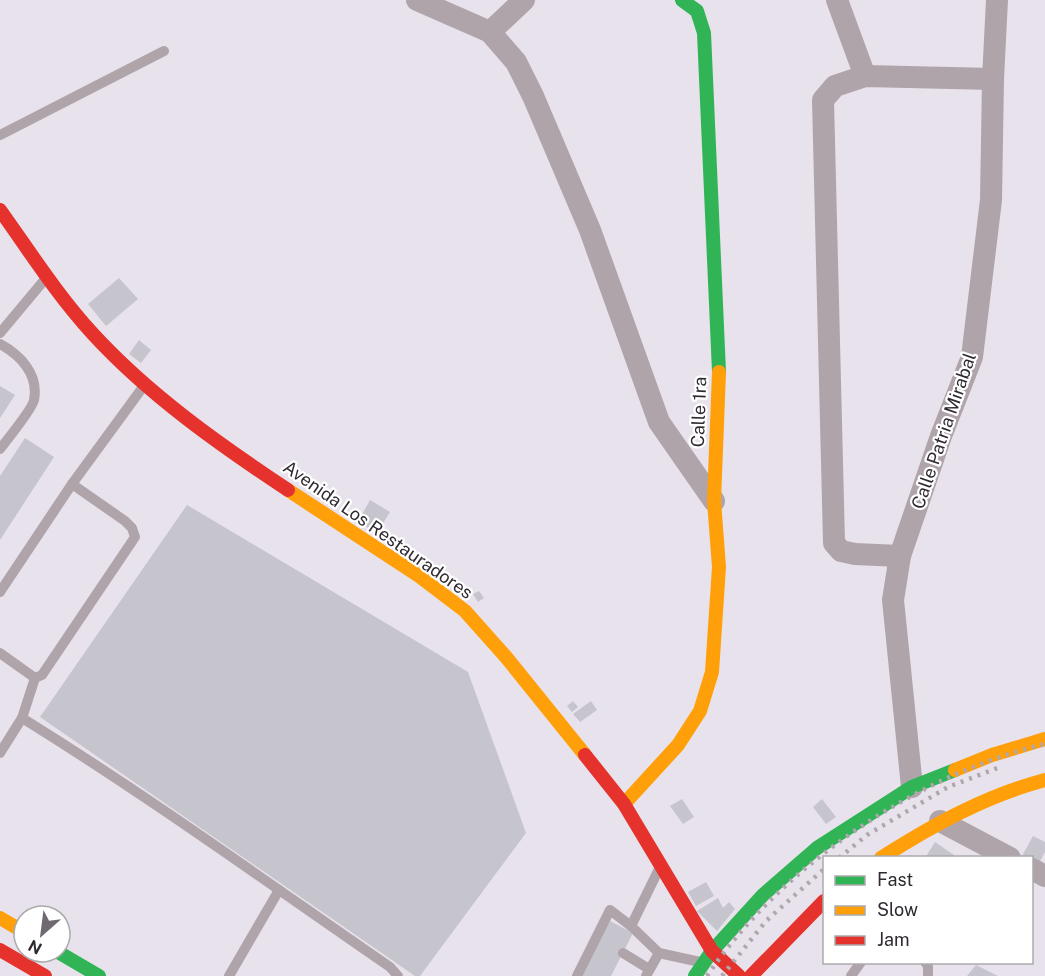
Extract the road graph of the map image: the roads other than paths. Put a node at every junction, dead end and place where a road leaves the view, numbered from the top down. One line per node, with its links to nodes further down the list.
1 (417, 0): 6 (street)
2 (524, 0): 6 (street)
3 (682, 0): 20 (street, Calle 1ra)
4 (837, 0): 8 (street)
5 (998, 0): 9 (street, Calle Patria Mirabal)
6 (490, 32): 20 (street)
7 (164, 51): 10 (lane)
8 (865, 76): 9 (street); 21 (street)
9 (993, 79): 21 (street, Calle Patria Mirabal)
10 (0, 135)
11 (0, 210): 12 (street, Avenida Los Restauradores)
12 (8, 223): 13 (lane); 14 (street, Avenida Los Restauradores)
13 (0, 235)
14 (46, 277): 15 (lane); 17 (street, Avenida Los Restauradores)
15 (0, 333)
16 (0, 344): 18 (lane)
17 (145, 384): 19 (lane); 30 (street, Avenida Los Restauradores)
18 (0, 449)
19 (72, 484): 22 (lane); 24 (lane)
20 (714, 501): 30 (street, Calle 1ra)
21 (900, 556): 29 (street, Calle Patria Mirabal)
22 (0, 592)
23 (0, 653): 24 (lane)
24 (35, 678): 25 (lane)
25 (22, 718): 27 (lane); 35 (lane)
26 (1045, 739): 29 (street)
27 (0, 753)
28 (1045, 780): 31 (street)
29 (912, 787): 39 (street)
30 (624, 804): 34 (street, Avenida Los Restauradores)
31 (940, 821): 32 (street); 33 (street)
32 (884, 856)
33 (1006, 856)
34 (661, 865): 37 (lane); 39 (street, Avenida Los Restauradores)
35 (279, 890): 49 (lane); 50 (lane)
36 (823, 903): 52 (street)
37 (631, 926): 40 (lane); 46 (lane)
38 (0, 950): 47 (street)
39 (712, 951): 43 (street); 52 (street, Avenida Los Restauradores)
40 (659, 952): 43 (lane); 45 (lane)
41 (623, 953): 45 (lane)
42 (72, 960): 48 (street)
43 (703, 963): 51 (street)
44 (860, 964): 53 (lane)
45 (647, 973)
46 (579, 974)
47 (45, 976)
48 (99, 976)
49 (229, 976)
50 (398, 976)
51 (695, 976)
52 (749, 976)
53 (851, 976)

